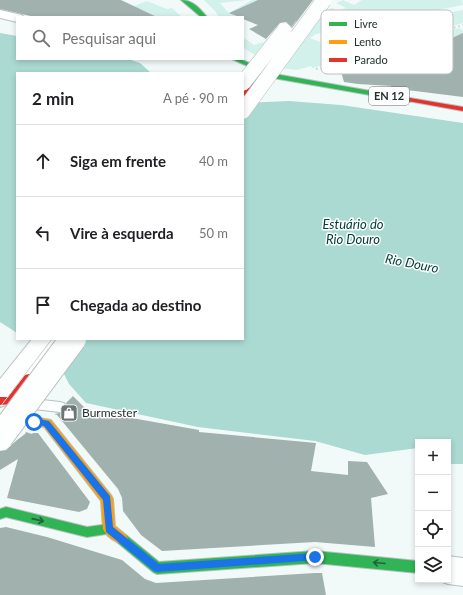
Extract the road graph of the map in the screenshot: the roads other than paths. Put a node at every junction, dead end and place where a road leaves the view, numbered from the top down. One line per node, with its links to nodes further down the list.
1 (184, 0): 5 (main road)
2 (308, 0): 9 (street, bridge)
3 (324, 0): 11 (street, bridge)
4 (0, 14): 6 (street)
5 (203, 16)
6 (16, 18)
7 (237, 60): 8 (main road, EN 12)
8 (262, 72): 9 (main road); 10 (main road, EN 12)
9 (244, 91)
10 (463, 109)
11 (244, 110)
12 (44, 340): 15 (street)
13 (72, 340): 18 (street, bridge)
14 (36, 368): 15 (main road)
15 (4, 400): 16 (lane)
16 (60, 407)
17 (0, 425): 20 (main road)
18 (0, 437)
19 (0, 514): 20 (main road, one-way to 20)
20 (109, 529): 21 (main road, one-way to 20)
21 (415, 567)
22 (451, 570): 23 (street)
23 (463, 572)

